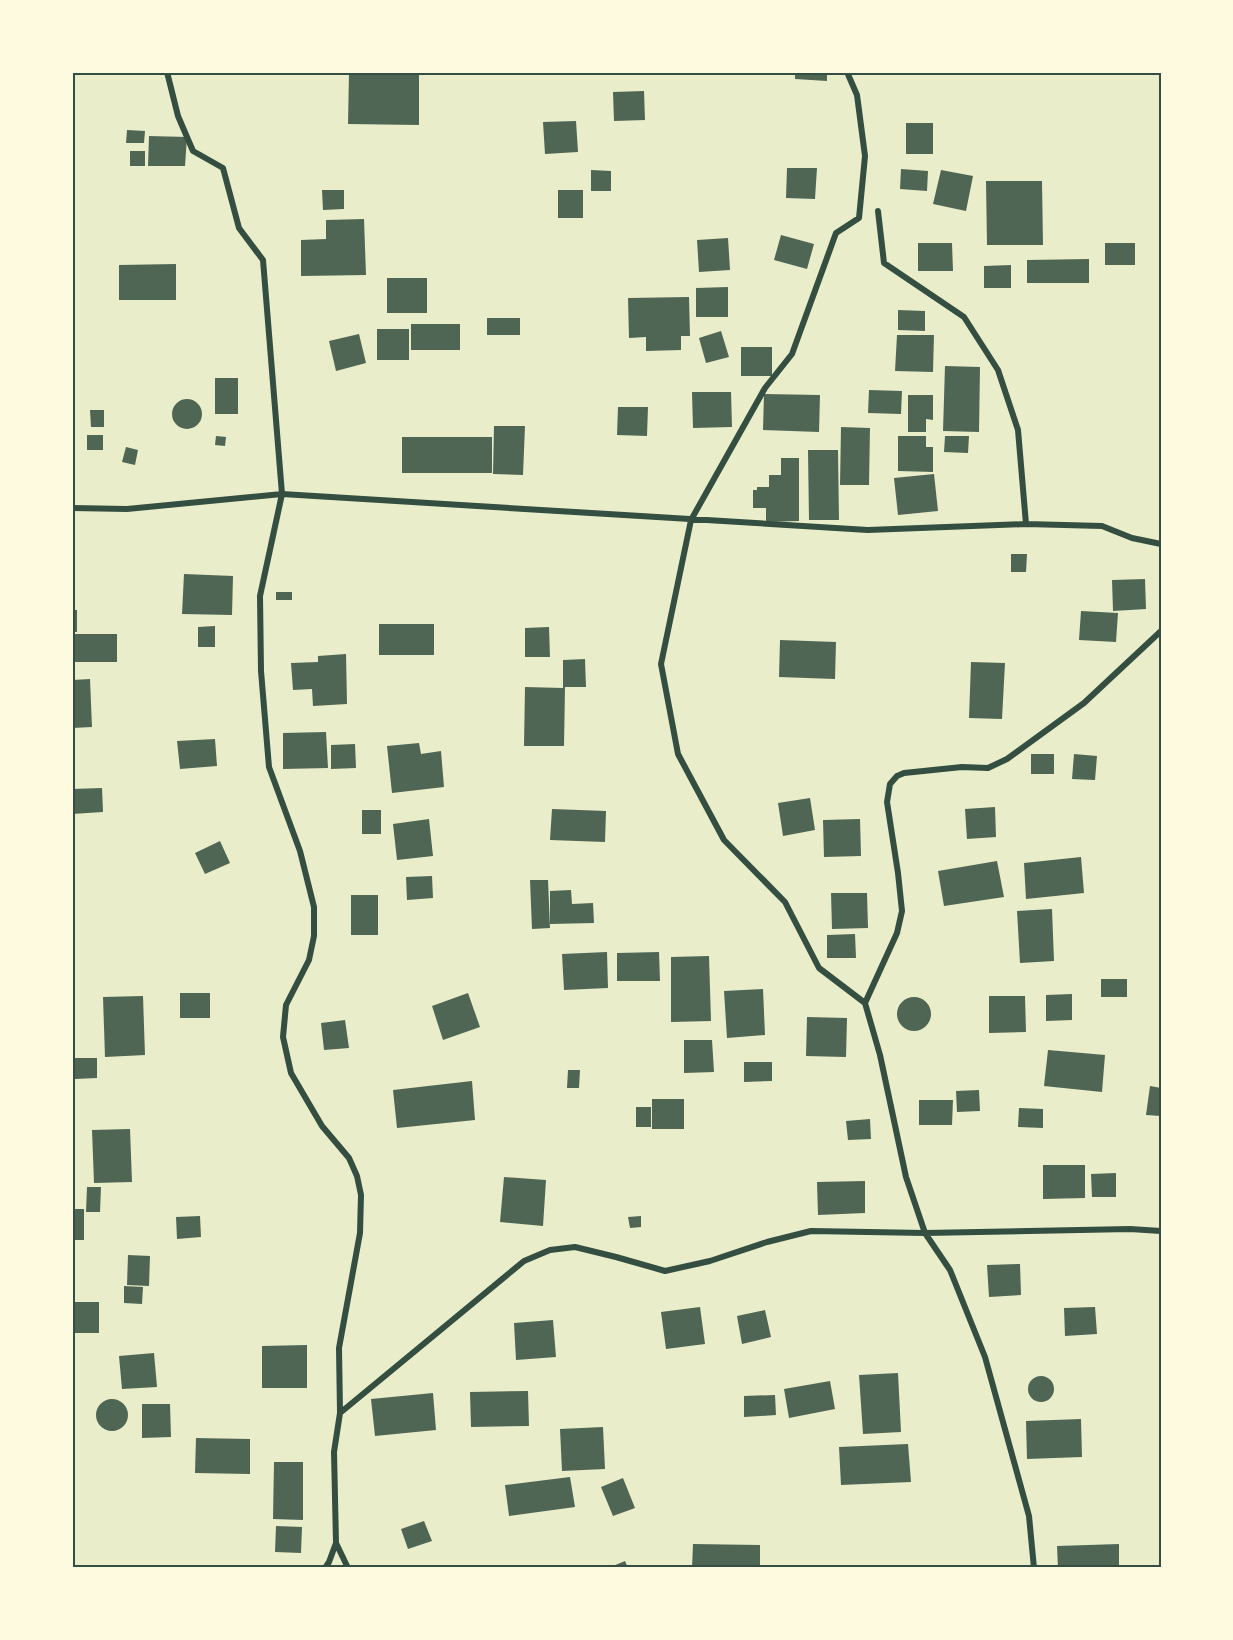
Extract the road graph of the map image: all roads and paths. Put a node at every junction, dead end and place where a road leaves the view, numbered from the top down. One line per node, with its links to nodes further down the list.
1 (167, 72): 4 (street)
2 (847, 72): 6 (street)
3 (878, 210): 7 (street)
4 (282, 494): 5 (street); 6 (street); 13 (street)
5 (72, 508)
6 (691, 519): 7 (street); 10 (street)
7 (1026, 524): 8 (street)
8 (1161, 544)
9 (1161, 632): 10 (street)
10 (865, 1003): 12 (street)
11 (1161, 1230): 12 (street)
12 (925, 1233): 13 (street); 17 (street)
13 (340, 1413): 14 (street)
14 (336, 1543): 15 (street); 16 (street)
15 (325, 1568)
16 (348, 1568)
17 (1034, 1568)

